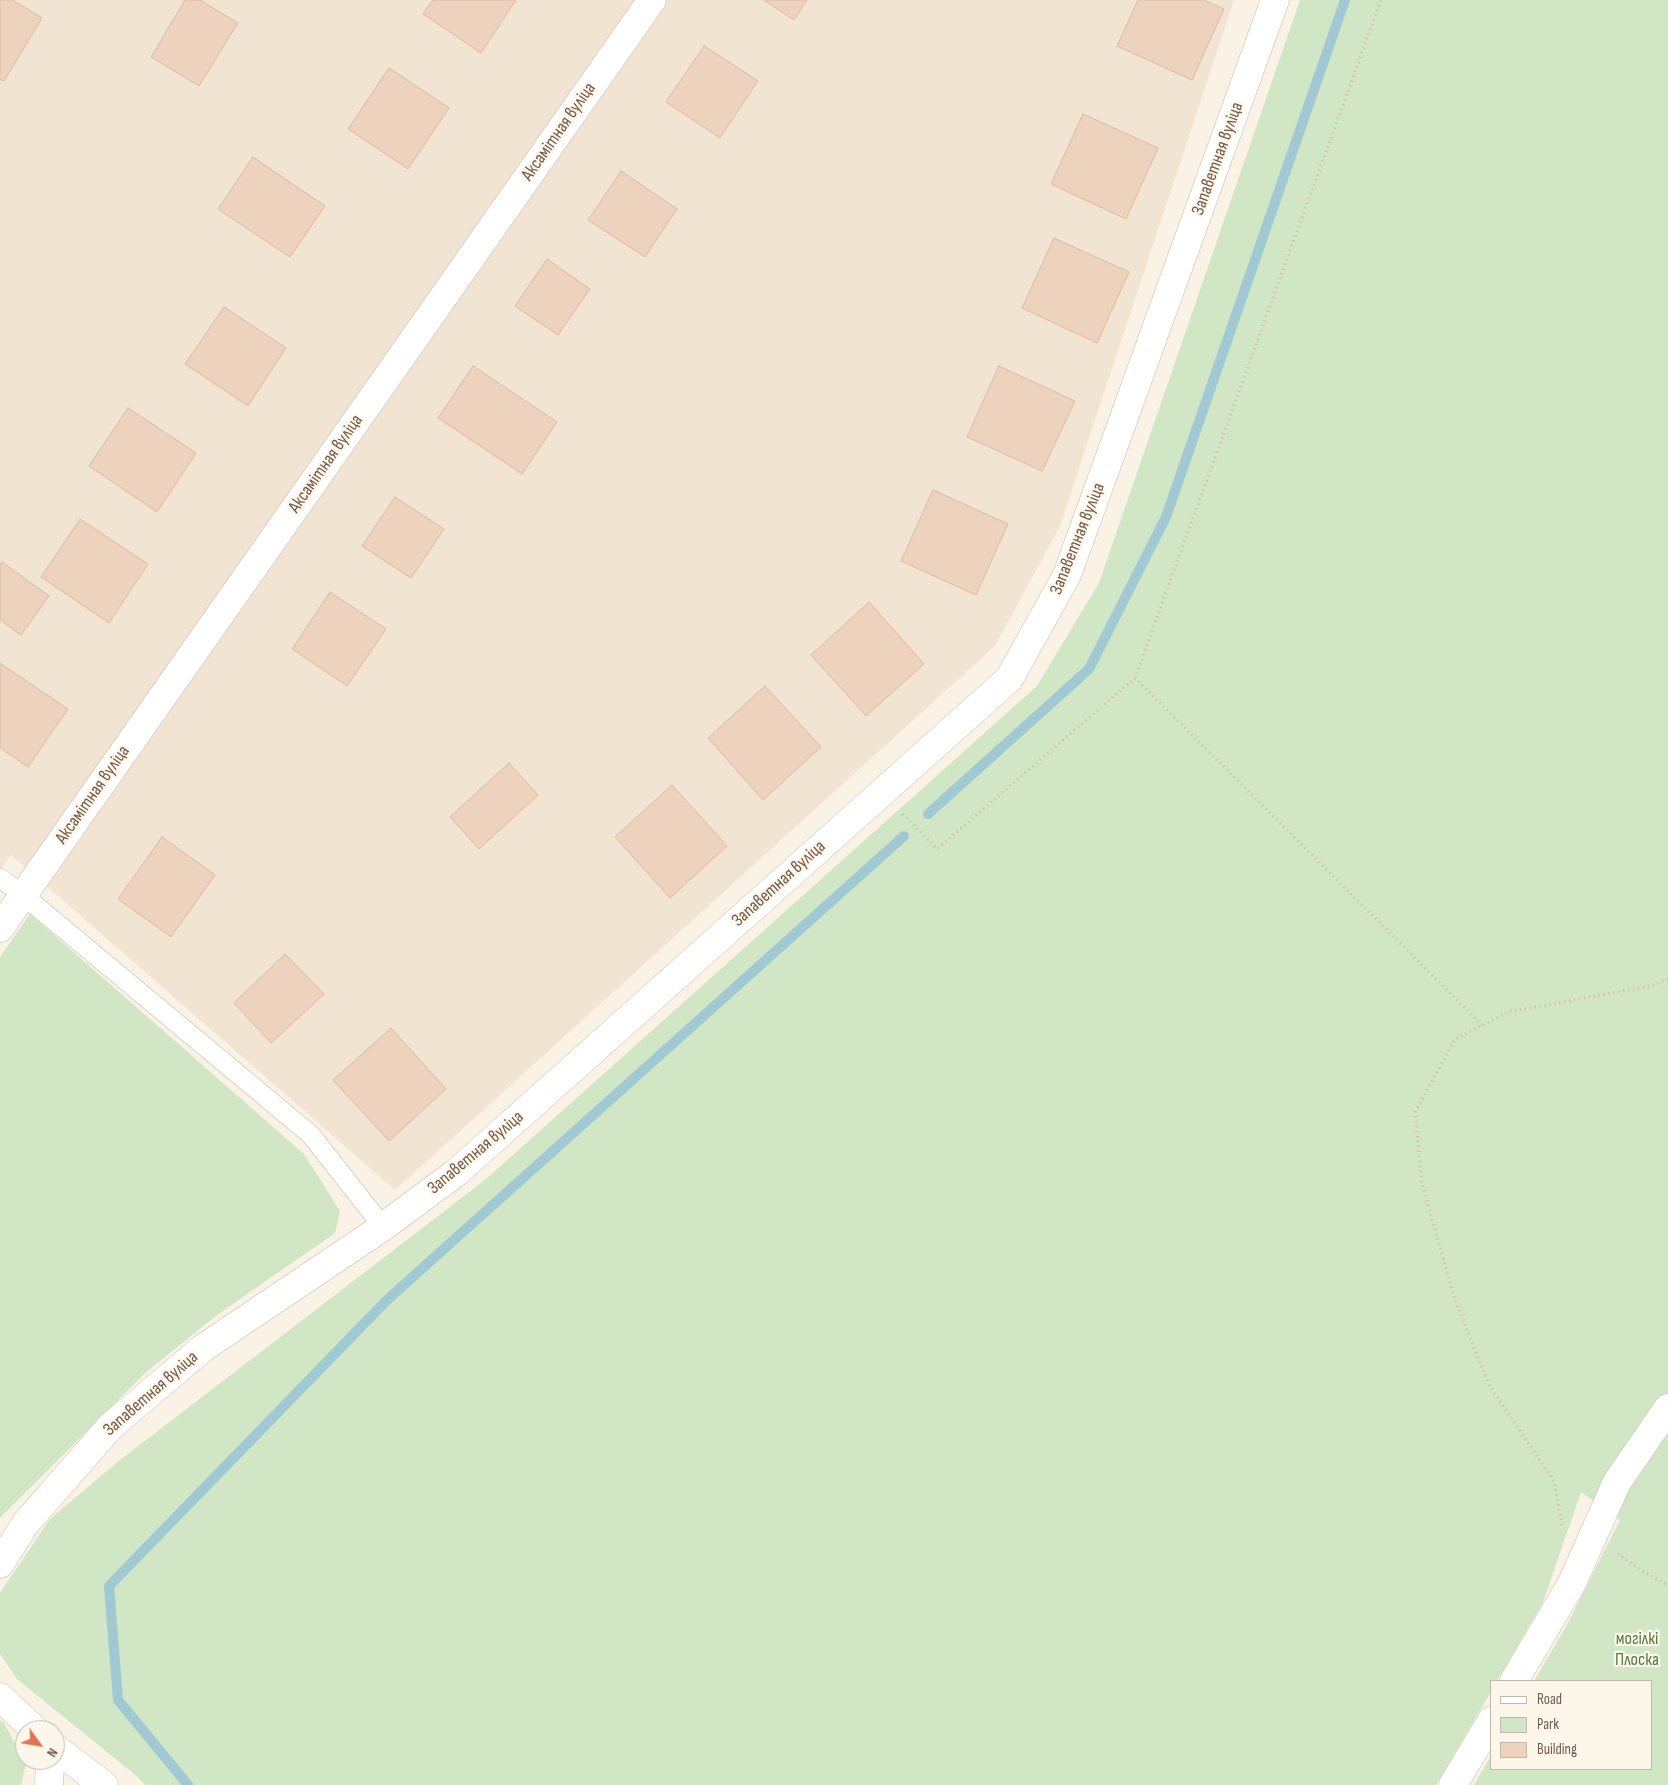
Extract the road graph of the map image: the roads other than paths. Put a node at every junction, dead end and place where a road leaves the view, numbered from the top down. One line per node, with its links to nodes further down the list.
1 (652, 0): 4 (street, Аксамітная вуліца)
2 (1275, 0): 6 (street, Запаветная вуліца)
3 (0, 878): 4 (lane)
4 (23, 894): 5 (street, Аксамітная вуліца); 6 (lane)
5 (0, 928)
6 (384, 1227): 8 (street, Запаветная вуліца)
7 (1668, 1408): 9 (street)
8 (0, 1564)
9 (1515, 1680)
10 (0, 1697): 11 (street)
11 (24, 1720)
12 (1490, 1723): 17 (street)
13 (65, 1756): 16 (street)
14 (50, 1770): 15 (street)
15 (49, 1785)
16 (104, 1785)
17 (1454, 1785)

